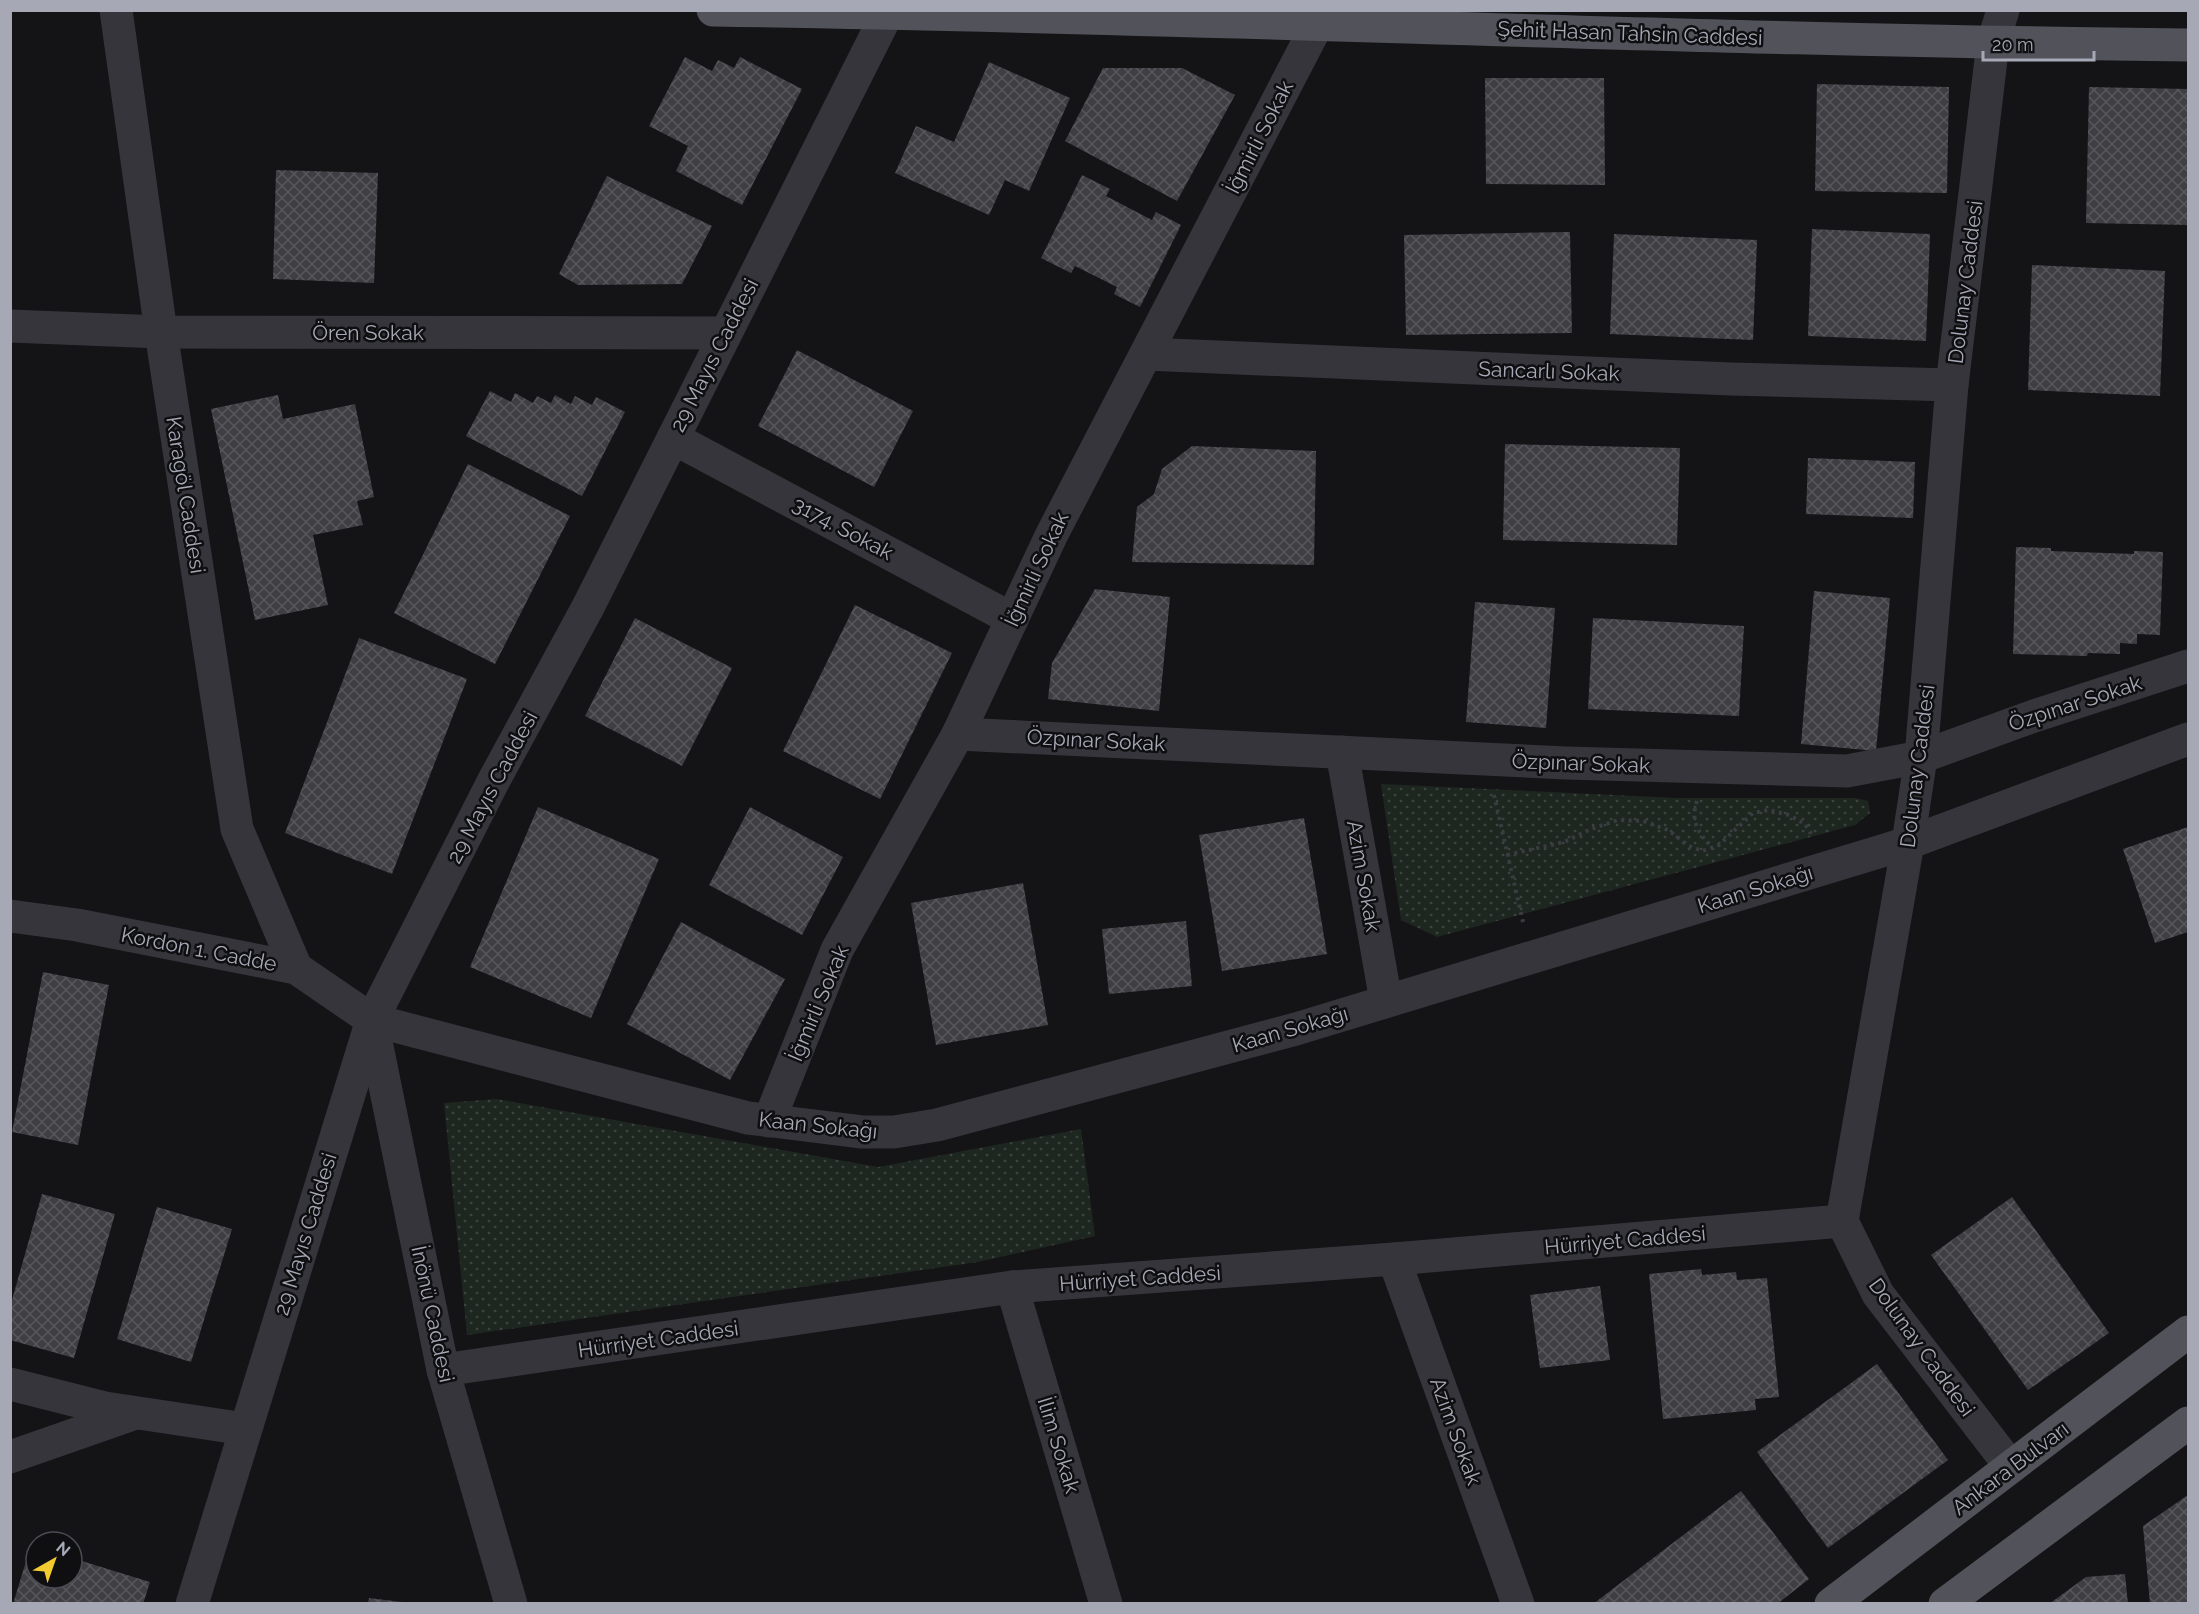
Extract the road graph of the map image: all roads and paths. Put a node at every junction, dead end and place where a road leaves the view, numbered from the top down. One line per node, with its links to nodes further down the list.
1 (116, 10): 9 (street, Karagöl Caddesi)
2 (712, 10): 4 (main road, Şehit Hasan Tahsin Caddesi)
3 (2003, 10): 6 (street, Dolunay Caddesi)
4 (888, 12): 5 (main road, Şehit Hasan Tahsin Caddesi); 10 (street, 29 Mayıs Caddesi)
5 (1318, 23): 6 (main road, Şehit Hasan Tahsin Caddesi); 11 (street, İğmirli Sokak)
6 (1993, 43): 7 (main road, Şehit Hasan Tahsin Caddesi); 12 (street, Dolunay Caddesi)
7 (2188, 45)
8 (10, 326): 9 (street, Ören Sokak)
9 (161, 332): 10 (street, Ören Sokak); 28 (street, Karagöl Caddesi)
10 (725, 333): 13 (street, 29 Mayıs Caddesi)
11 (1146, 354): 12 (street, Sancarlı Sokak); 14 (street, İğmirli Sokak)
12 (1952, 385): 19 (street, Dolunay Caddesi)
13 (673, 438): 14 (street, 3174. Sokak); 30 (street, 29 Mayıs Caddesi)
14 (1012, 619): 16 (street, İğmirli Sokak)
15 (2188, 666): 19 (street, Özpınar Sokak)
16 (958, 734): 18 (street, Özpınar Sokak); 31 (street, İğmirli Sokak)
17 (2188, 739): 22 (street, Kaan Sokağı)
18 (1342, 752): 20 (street, Özpınar Sokak); 29 (street, Azim Sokak)
19 (1921, 756): 21 (street, Özpınar Sokak); 22 (street, Dolunay Caddesi)
20 (1485, 759): 21 (street, Özpınar Sokak); 24 (path)
21 (1708, 767): 23 (path)
22 (1908, 843): 25 (street, Kaan Sokağı); 32 (street, Dolunay Caddesi)
23 (1712, 847): 24 (path); 25 (path)
24 (1507, 855): 27 (path)
25 (1827, 867): 27 (street, Kaan Sokağı)
26 (10, 916): 28 (street, Kordon 1. Cadde)
27 (1531, 957): 29 (street, Kaan Sokağı)
28 (296, 968): 30 (street, Kordon 1. Cadde)
29 (1386, 1001): 31 (street, Kaan Sokağı)
30 (372, 1020): 31 (street, Kaan Sokağı); 36 (street, İnönü Caddesi); 40 (street, 29 Mayıs Caddesi)
31 (769, 1121)
32 (1842, 1221): 33 (street, Hürriyet Caddesi); 42 (street, Dolunay Caddesi)
33 (1394, 1259): 34 (street, Hürriyet Caddesi); 46 (street, Azim Sokak)
34 (1012, 1287): 36 (street, Hürriyet Caddesi); 45 (street, İlim Sokak)
35 (2188, 1332): 42 (main road, Ankara Bulvarı)
36 (443, 1370): 44 (street, İnönü Caddesi)
37 (10, 1383): 38 (street)
38 (136, 1413): 40 (street); 41 (street)
39 (2188, 1424): 48 (main road)
40 (244, 1429): 43 (street, 29 Mayıs Caddesi)
41 (10, 1457)
42 (2011, 1467): 47 (main road, Ankara Bulvarı)
43 (192, 1604)
44 (511, 1604)
45 (1106, 1604)
46 (1518, 1604)
47 (1831, 1604)
48 (1945, 1604)

